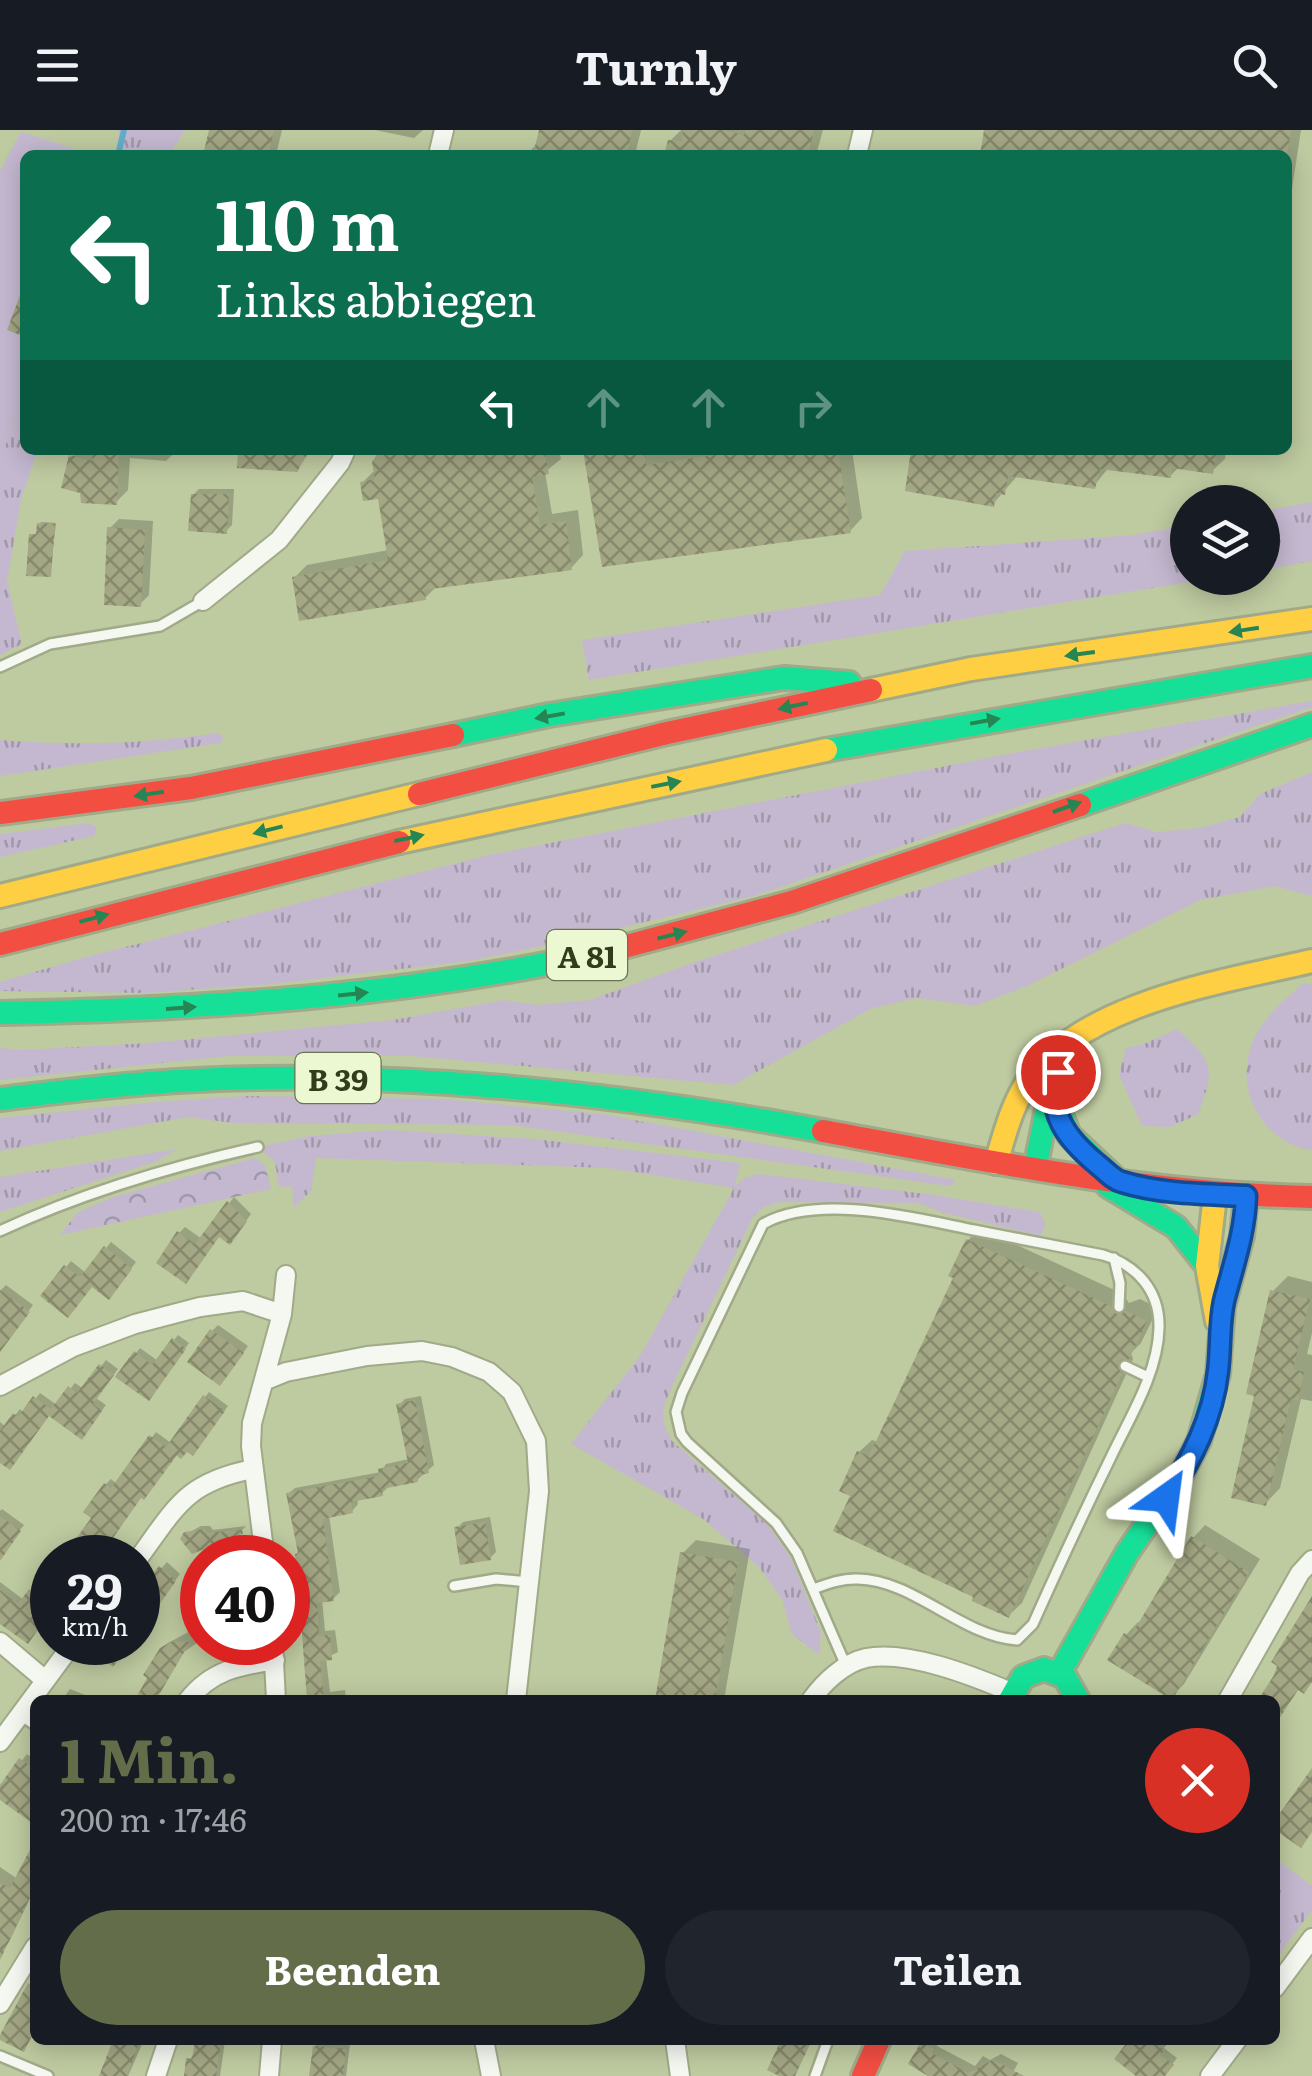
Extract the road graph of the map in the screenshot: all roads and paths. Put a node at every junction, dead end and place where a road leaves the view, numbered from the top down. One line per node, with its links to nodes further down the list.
1 (344, 455): 2 (street)
2 (202, 601): 5 (lane)
3 (1312, 618): 6 (main road, one-way to 6)
4 (1312, 666): 10 (main road, one-way to 4)
5 (0, 667)
6 (888, 686): 8 (main road, one-way to 8); 9 (main road, one-way to 9)
7 (1312, 725): 12 (main road, A 81, one-way to 7)
8 (0, 814)
9 (0, 896)
10 (0, 944)
11 (1312, 961): 13 (main road)
12 (0, 1013)
13 (1070, 1043): 14 (main road); 17 (main road)
14 (1053, 1090): 18 (main road); 19 (main road)
15 (0, 1099): 17 (main road, B 39)
16 (258, 1147): 23 (lane)
17 (996, 1163): 18 (main road, B 39)
18 (1035, 1169): 19 (main road, B 39)
19 (1107, 1180): 20 (main road, B 39); 25 (main road)
20 (1215, 1194): 21 (main road, B 39); 25 (main road)
21 (1246, 1196): 22 (main road, B 39); 29 (main road)
22 (1312, 1197)
23 (0, 1231)
24 (1114, 1258): 27 (lane); 31 (lane); 40 (lane)
25 (1207, 1266): 29 (main road)
26 (286, 1274): 28 (street)
27 (1119, 1307)
28 (282, 1314): 32 (street); 33 (street)
29 (1221, 1336): 46 (main road)
30 (1125, 1366): 31 (lane)
31 (1148, 1377): 40 (lane)
32 (264, 1381): 34 (street); 38 (street)
33 (0, 1386)
34 (253, 1469): 35 (street); 36 (street)
35 (156, 1535)
36 (262, 1535)
37 (1312, 1560): 56 (street)
38 (528, 1582): 39 (lane); 51 (street)
39 (454, 1586)
40 (813, 1589): 45 (lane)
41 (0, 1642): 47 (street)
42 (56, 1665): 47 (street)
43 (237, 1665): 49 (street)
44 (275, 1665): 50 (street)
45 (846, 1666): 52 (street); 53 (street)
46 (1060, 1672): 54 (main road); 55 (main road)
47 (45, 1680): 48 (street)
48 (39, 1695)
49 (193, 1695)
50 (276, 1695)
51 (517, 1695)
52 (816, 1695)
53 (1009, 1695)
54 (1011, 1695)
55 (1076, 1695)
56 (1231, 1695)
57 (28, 1720): 58 (street)
58 (0, 1742)
59 (1312, 1938): 61 (street)
60 (30, 1955): 62 (street)
61 (1280, 1981)
62 (0, 2004)
63 (166, 2045): 72 (street)
64 (272, 2045): 73 (street)
65 (485, 2045): 74 (street)
66 (676, 2045): 75 (street)
67 (826, 2045): 76 (lane)
68 (877, 2045): 77 (main road)
69 (1232, 2045): 78 (street)
70 (0, 2056): 71 (lane)
71 (48, 2076)
72 (156, 2076)
73 (269, 2076)
74 (492, 2076)
75 (680, 2076)
76 (815, 2076)
77 (863, 2076)
78 (1210, 2076)

